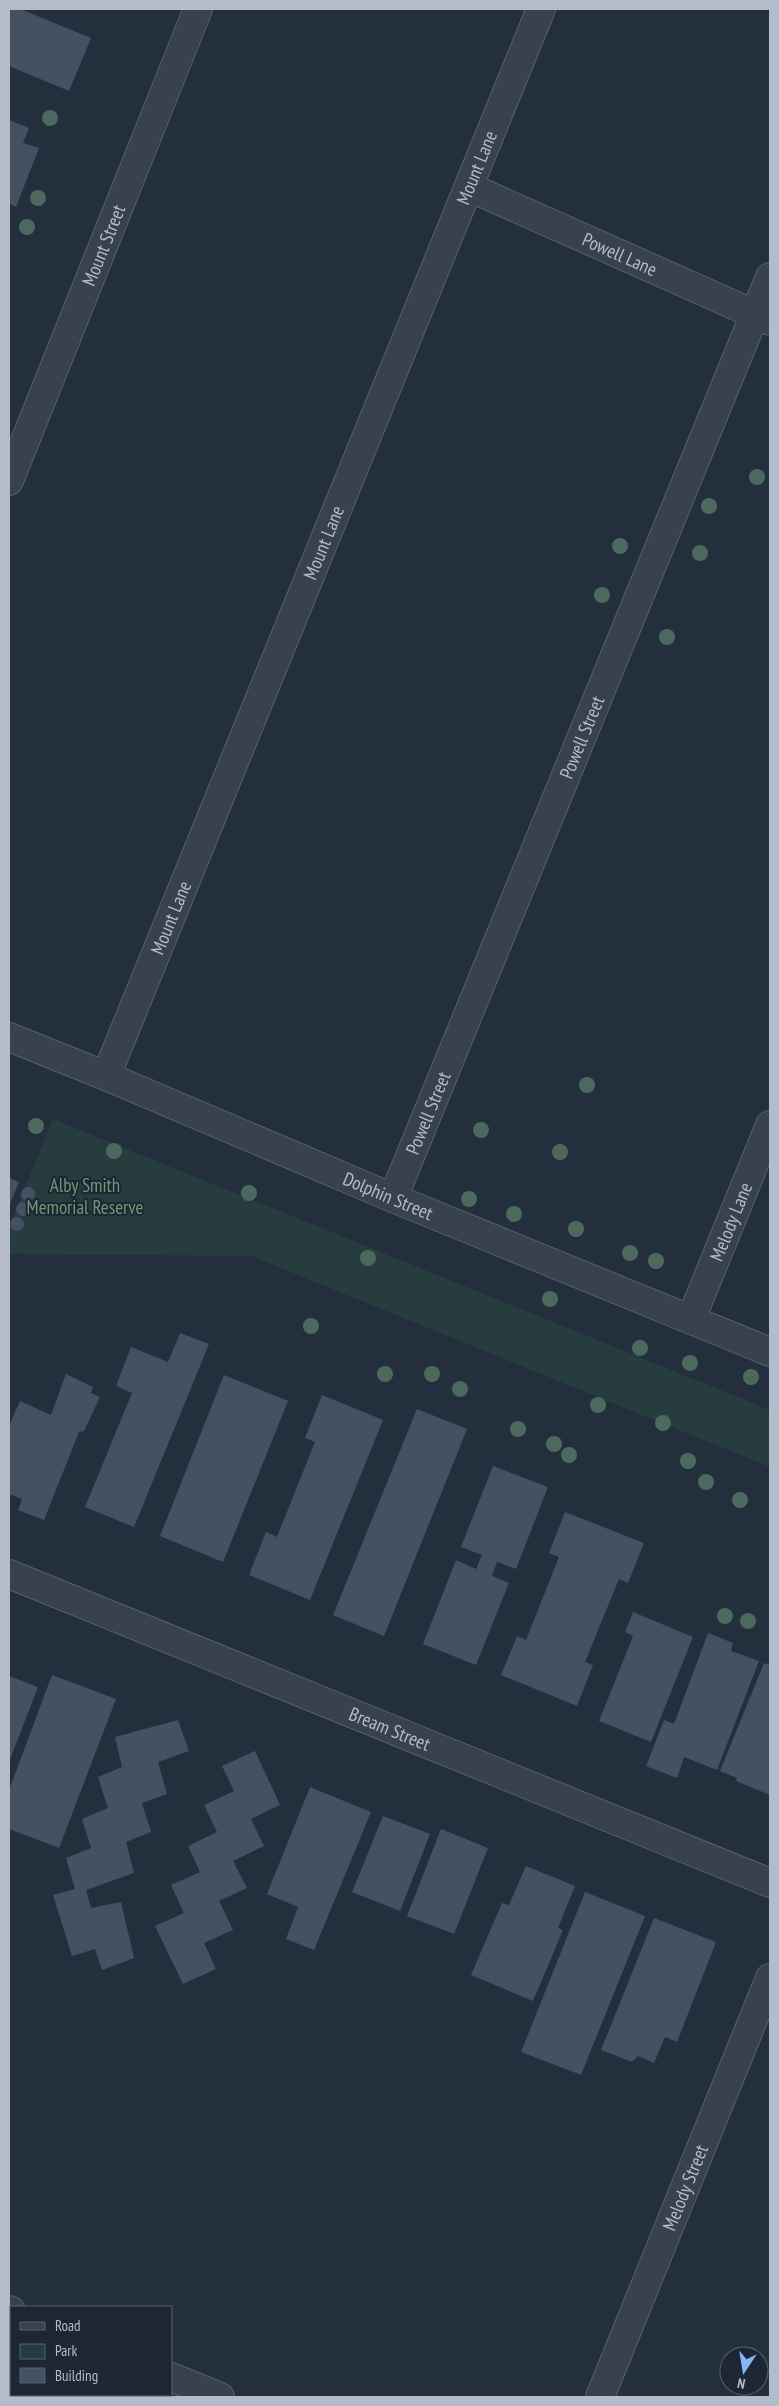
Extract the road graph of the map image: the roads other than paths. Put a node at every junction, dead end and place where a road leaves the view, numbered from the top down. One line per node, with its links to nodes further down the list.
1 (198, 9): 6 (street, Mount Street)
2 (541, 9): 3 (street, Mount Lane)
3 (469, 188): 5 (street, Powell Lane); 8 (street, Mount Lane)
4 (770, 278): 5 (street, Powell Street)
5 (763, 318): 10 (street, Powell Street)
6 (9, 481)
7 (9, 1037): 8 (street, Dolphin Street)
8 (106, 1076): 10 (street, Dolphin Street)
9 (770, 1125): 11 (street, Melody Lane)
10 (393, 1198): 11 (street, Dolphin Street)
11 (691, 1319): 12 (street, Dolphin Street)
12 (770, 1352)
13 (9, 1574): 14 (street, Bream Street)
14 (770, 1883)
15 (770, 1978): 18 (street, Melody Street)
16 (172, 2377): 17 (street)
17 (220, 2397)
18 (600, 2397)

